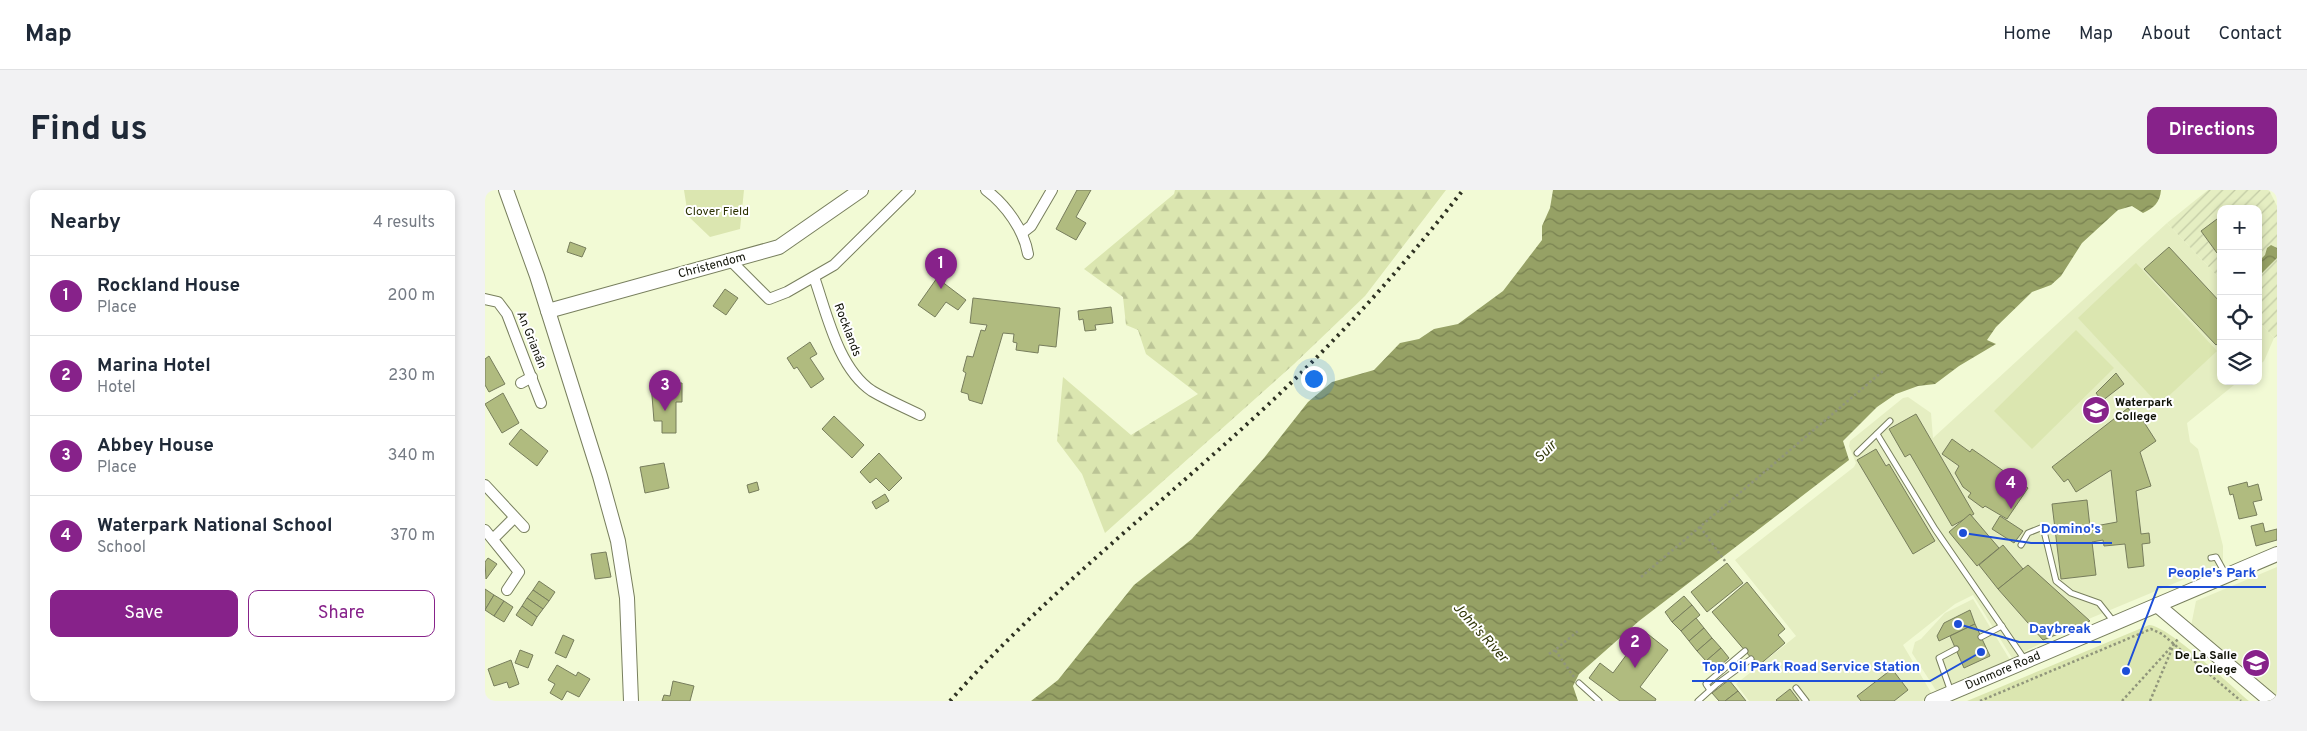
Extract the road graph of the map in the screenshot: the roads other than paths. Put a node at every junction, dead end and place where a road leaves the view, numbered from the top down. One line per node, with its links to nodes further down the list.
1 (506, 190): 11 (street)
2 (861, 190): 8 (street, Christendom)
3 (910, 190): 9 (street)
4 (987, 190): 6 (street)
5 (1051, 190): 6 (street)
6 (1023, 233): 7 (street)
7 (1028, 254)
8 (731, 261): 9 (street); 11 (street, Christendom)
9 (814, 277): 15 (street, Rocklands)
10 (485, 299): 12 (street, An Grianán)
11 (548, 311): 41 (street)
12 (532, 377): 13 (street); 14 (street, An Grianán)
13 (521, 382)
14 (541, 403)
15 (920, 415)
16 (1890, 421): 17 (lane)
17 (1877, 434): 18 (lane); 31 (lane)
18 (1857, 453)
19 (485, 485): 20 (street)
20 (514, 518): 21 (street); 23 (street)
21 (524, 528)
22 (485, 530): 23 (street)
23 (493, 539): 28 (street)
24 (2021, 545): 30 (lane)
25 (2277, 554): 27 (street, Dunmore Road)
26 (2211, 558): 27 (lane)
27 (2226, 576): 29 (street, Dunmore Road)
28 (507, 590)
29 (2157, 605): 30 (street, Dunmore Road); 46 (street)
30 (2114, 623): 36 (street, Dunmore Road)
31 (2002, 626): 32 (lane); 36 (lane)
32 (1981, 637)
33 (1956, 649): 40 (lane)
34 (1745, 651): 39 (lane)
35 (1751, 659): 39 (lane)
36 (2025, 661): 40 (street, Dunmore Road)
37 (1579, 683): 42 (lane)
38 (1796, 688): 44 (lane)
39 (1710, 690): 43 (lane)
40 (1951, 693): 45 (street, Dunmore Road)
41 (631, 701)
42 (1599, 701)
43 (1698, 701)
44 (1807, 701)
45 (1932, 701)
46 (2271, 701)

